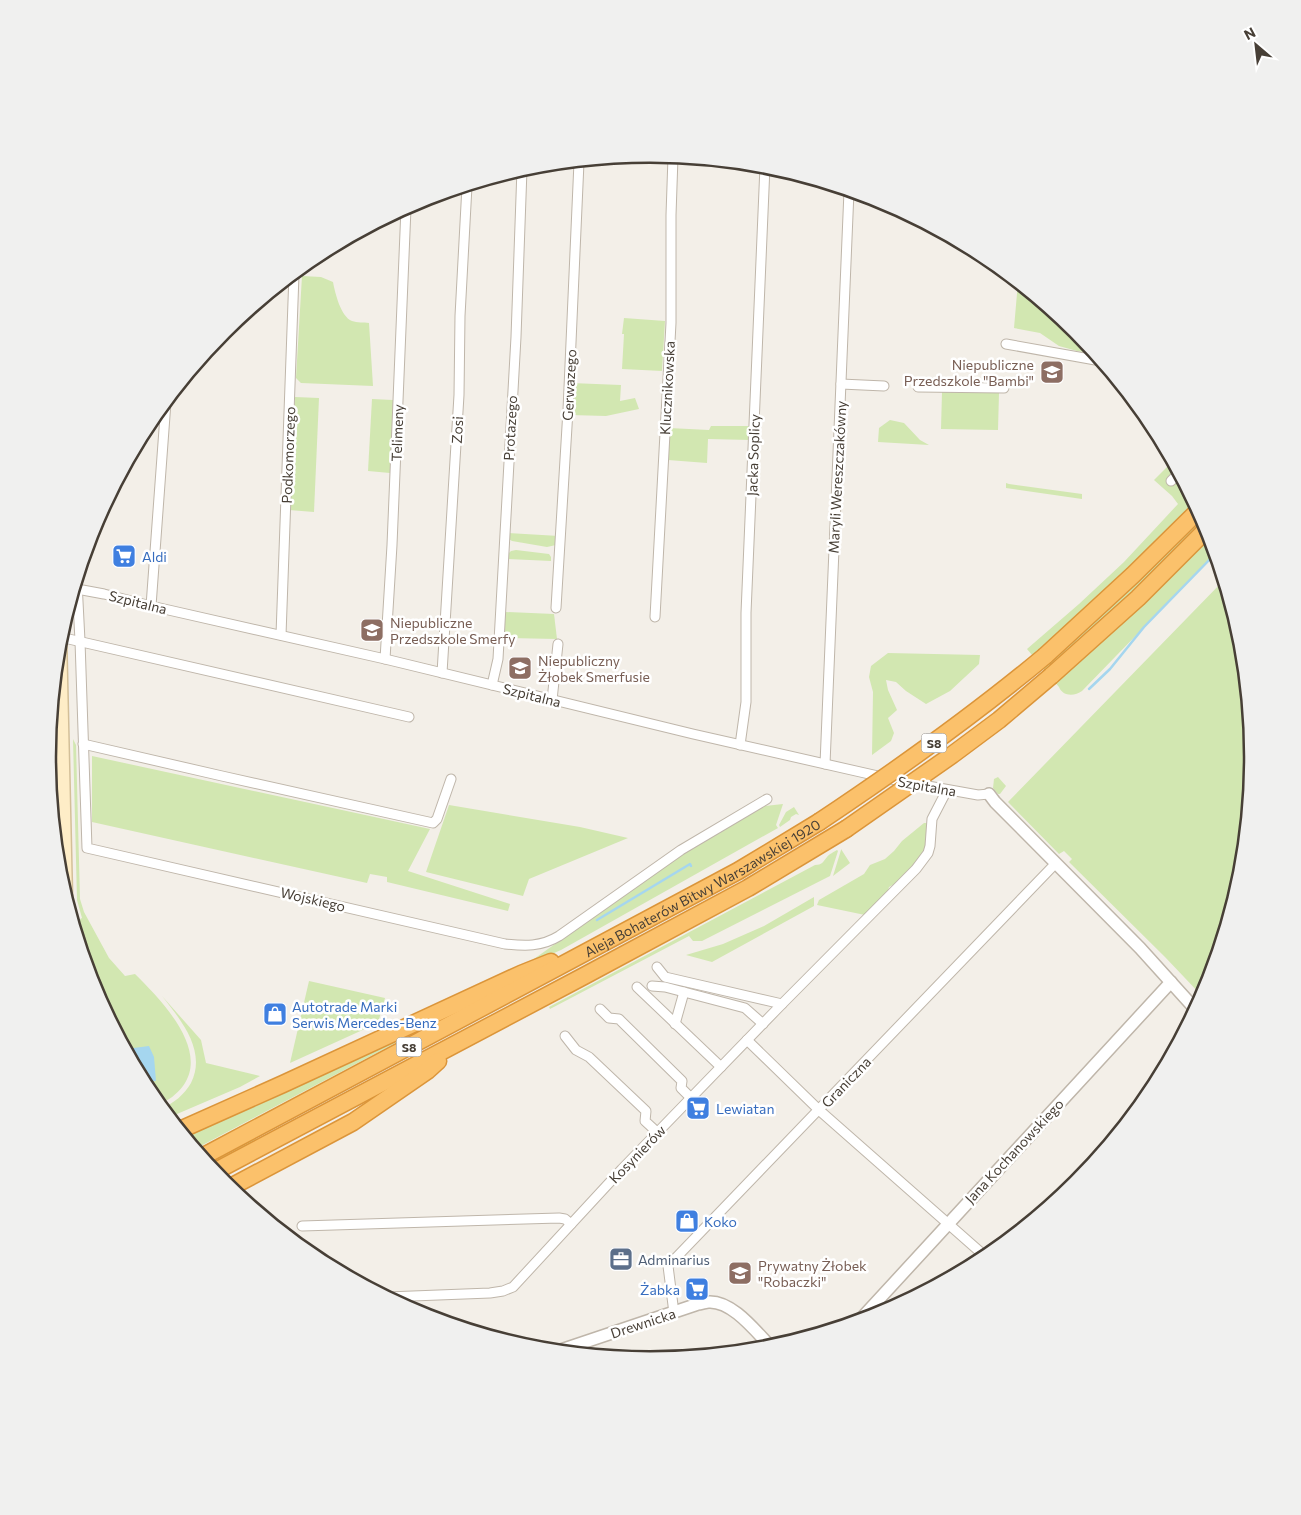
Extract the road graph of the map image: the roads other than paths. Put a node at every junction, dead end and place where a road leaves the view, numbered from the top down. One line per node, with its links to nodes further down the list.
1 (673, 164): 24 (street, Klucznikowska)
2 (579, 168): 23 (street, Gerwazego)
3 (765, 175): 36 (street, Jacka Soplicy)
4 (522, 178): 32 (street, Protazego)
5 (467, 193): 30 (street, Zosi)
6 (850, 198): 11 (street, Maryli Wereszczakówny)
7 (406, 216): 29 (street, Telimeny)
8 (294, 283): 25 (street, Podkomorzego)
9 (1006, 344): 10 (street)
10 (1091, 359)
11 (841, 384): 12 (street); 37 (street, Maryli Wereszczakówny)
12 (884, 386)
13 (918, 387): 14 (street)
14 (1004, 388)
15 (165, 415): 22 (street)
16 (1175, 478): 17 (street)
17 (1172, 481)
18 (1193, 516): 44 (highway, Aleja Bohaterów Bitwy Warszawskiej 1920 / S8, bridge)
19 (1202, 534): 57 (highway, Aleja Bohaterów Bitwy Warszawskiej 1920 / S8, bridge)
20 (82, 587): 22 (street, Szpitalna)
21 (78, 599): 27 (street)
22 (151, 606): 25 (street, Szpitalna)
23 (556, 608)
24 (655, 617)
25 (281, 635): 29 (street, Szpitalna)
26 (69, 638): 27 (street)
27 (80, 641): 34 (street); 35 (street)
28 (558, 644): 33 (street)
29 (385, 659): 30 (street, Szpitalna)
30 (442, 673): 32 (street, Szpitalna)
31 (61, 680): 42 (main road)
32 (492, 685): 33 (street, Szpitalna)
33 (552, 700): 36 (street, Szpitalna)
34 (409, 717)
35 (83, 744): 38 (street); 41 (street, Wojskiego)
36 (740, 744): 37 (street, Szpitalna)
37 (825, 764): 39 (street, Szpitalna)
38 (451, 779)
39 (947, 790): 40 (street, Szpitalna); 50 (street, Kosynierów)
40 (991, 797): 43 (street, Szpitalna)
41 (767, 799)
42 (65, 857)
43 (1056, 863): 46 (street, Szpitalna); 60 (street, Graniczna)
44 (616, 937): 61 (highway); 63 (highway, Aleja Bohaterów Bitwy Warszawskiej 1920 / S8)
45 (657, 967): 50 (street)
46 (1171, 982): 51 (street, Szpitalna); 66 (street, Jana Kochanowskiego)
47 (652, 986): 49 (street)
48 (637, 987): 53 (street)
49 (684, 992): 53 (street); 54 (street)
50 (782, 1004): 54 (street, Kosynierów)
51 (1191, 1004)
52 (600, 1009): 59 (street)
53 (675, 1024): 58 (street)
54 (763, 1024): 56 (street, Kosynierów)
55 (566, 1036): 62 (street)
56 (747, 1040): 58 (street, Kosynierów); 60 (street)
57 (458, 1043): 64 (highway, Aleja Bohaterów Bitwy Warszawskiej 1920 / S8); 65 (highway)
58 (721, 1067): 59 (street, Kosynierów)
59 (691, 1098): 62 (street, Kosynierów)
60 (819, 1110): 66 (street); 72 (street, Graniczna)
61 (186, 1127)
62 (658, 1133): 67 (street, Kosynierów)
63 (208, 1154)
64 (221, 1168)
65 (237, 1184)
66 (948, 1222): 69 (street); 71 (street, Jana Kochanowskiego)
67 (571, 1224): 68 (street); 70 (street, Kosynierów)
68 (302, 1226)
69 (981, 1252)
70 (402, 1297)
71 (868, 1310)
72 (674, 1313): 73 (street, Drewnicka); 74 (street, Drewnicka)
73 (764, 1340)
74 (571, 1347)

